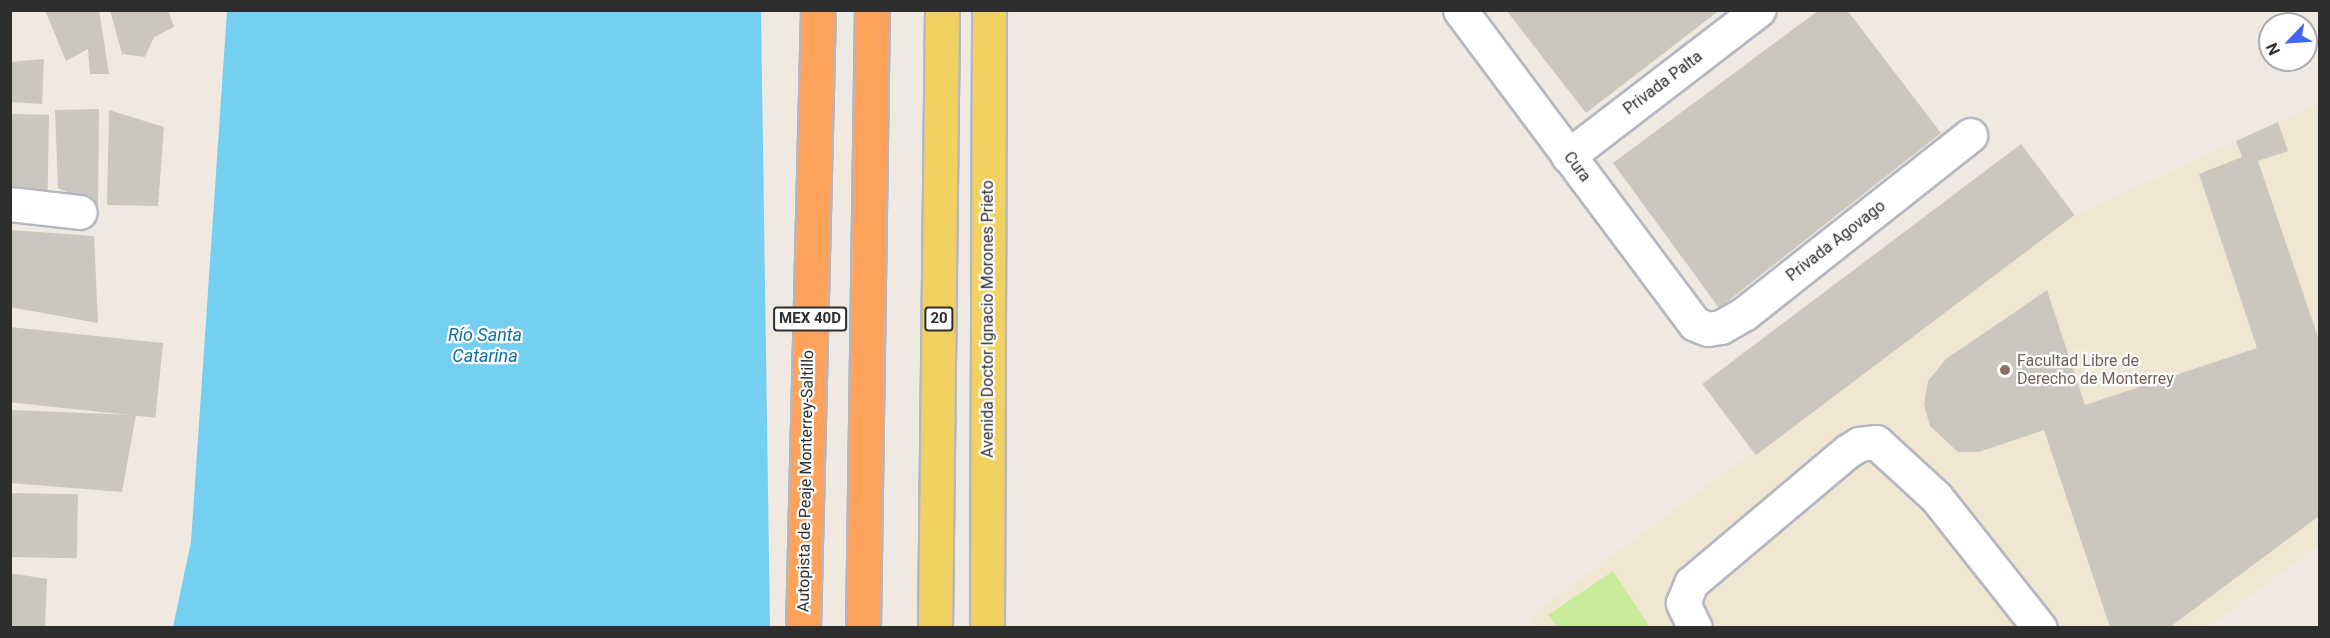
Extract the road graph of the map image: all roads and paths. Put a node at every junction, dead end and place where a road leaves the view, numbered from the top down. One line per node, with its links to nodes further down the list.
1 (818, 10): 12 (highway, Autopista de Peaje Monterrey-Saltillo / MEX 40D)
2 (872, 10): 13 (highway, MEX 40D)
3 (942, 10): 14 (main road, 20)
4 (989, 10): 15 (main road, Avenida Doctor Ignacio Morones Prieto)
5 (1460, 10): 8 (street, Cura)
6 (1758, 10): 8 (street, Privada Palta)
7 (1970, 135): 11 (street, Privada Agovago)
8 (1568, 156): 11 (street, Cura)
9 (10, 204): 10 (street)
10 (80, 212)
11 (1695, 324)
12 (803, 627)
13 (863, 627)
14 (935, 627)
15 (987, 627)
16 (1695, 627): 17 (street)
17 (2040, 627)

